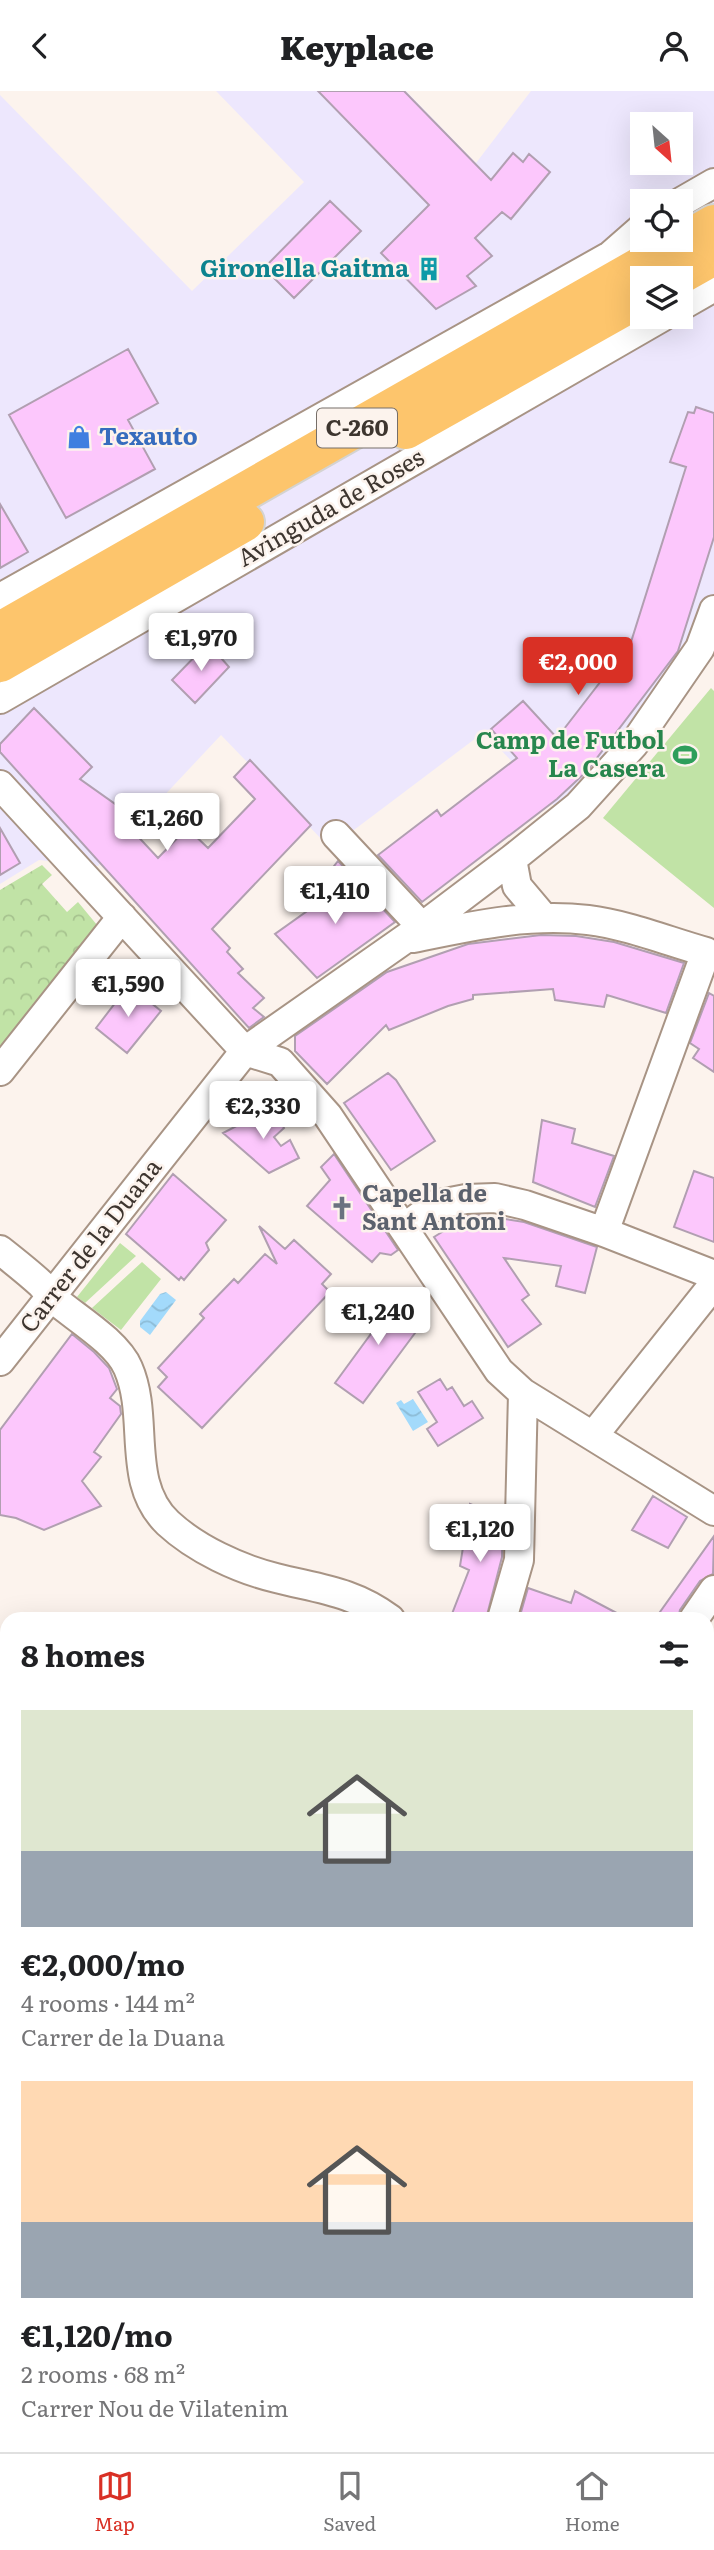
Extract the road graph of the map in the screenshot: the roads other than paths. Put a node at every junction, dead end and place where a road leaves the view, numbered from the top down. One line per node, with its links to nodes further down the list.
1 (714, 183): 2 (street)
2 (693, 195)
3 (714, 197): 4 (highway)
4 (693, 209)
5 (714, 224): 17 (highway, C-260)
6 (630, 238): 8 (street)
7 (630, 244): 8 (highway)
8 (610, 256): 15 (street)
9 (714, 256): 10 (highway)
10 (693, 268)
11 (714, 287): 12 (street)
12 (693, 299)
13 (630, 304): 18 (highway, C-260)
14 (641, 329): 19 (street, Avinguda de Roses)
15 (0, 598)
16 (714, 610): 22 (street, Carrer de la Duana)
17 (0, 631)
18 (0, 663)
19 (0, 699)
20 (0, 785): 23 (street)
21 (336, 835): 25 (street)
22 (512, 859): 24 (street); 25 (street, Carrer de la Duana)
23 (122, 917): 27 (street); 28 (street)
24 (544, 918): 25 (street); 26 (street)
25 (412, 933): 27 (street, Carrer de la Duana)
26 (710, 954): 30 (street)
27 (245, 1051): 29 (street); 34 (street, Carrer de la Duana)
28 (0, 1071)
29 (404, 1228): 30 (street); 36 (street)
30 (604, 1231): 32 (street)
31 (0, 1250): 34 (street)
32 (714, 1275)
33 (714, 1284): 37 (street)
34 (52, 1297): 35 (street, Carrer de la Duana); 40 (street)
35 (0, 1361)
36 (523, 1393): 37 (street); 41 (street)
37 (593, 1436): 38 (street)
38 (714, 1511)
39 (714, 1590): 42 (street)
40 (381, 1612)
41 (504, 1612)
42 (699, 1612)

